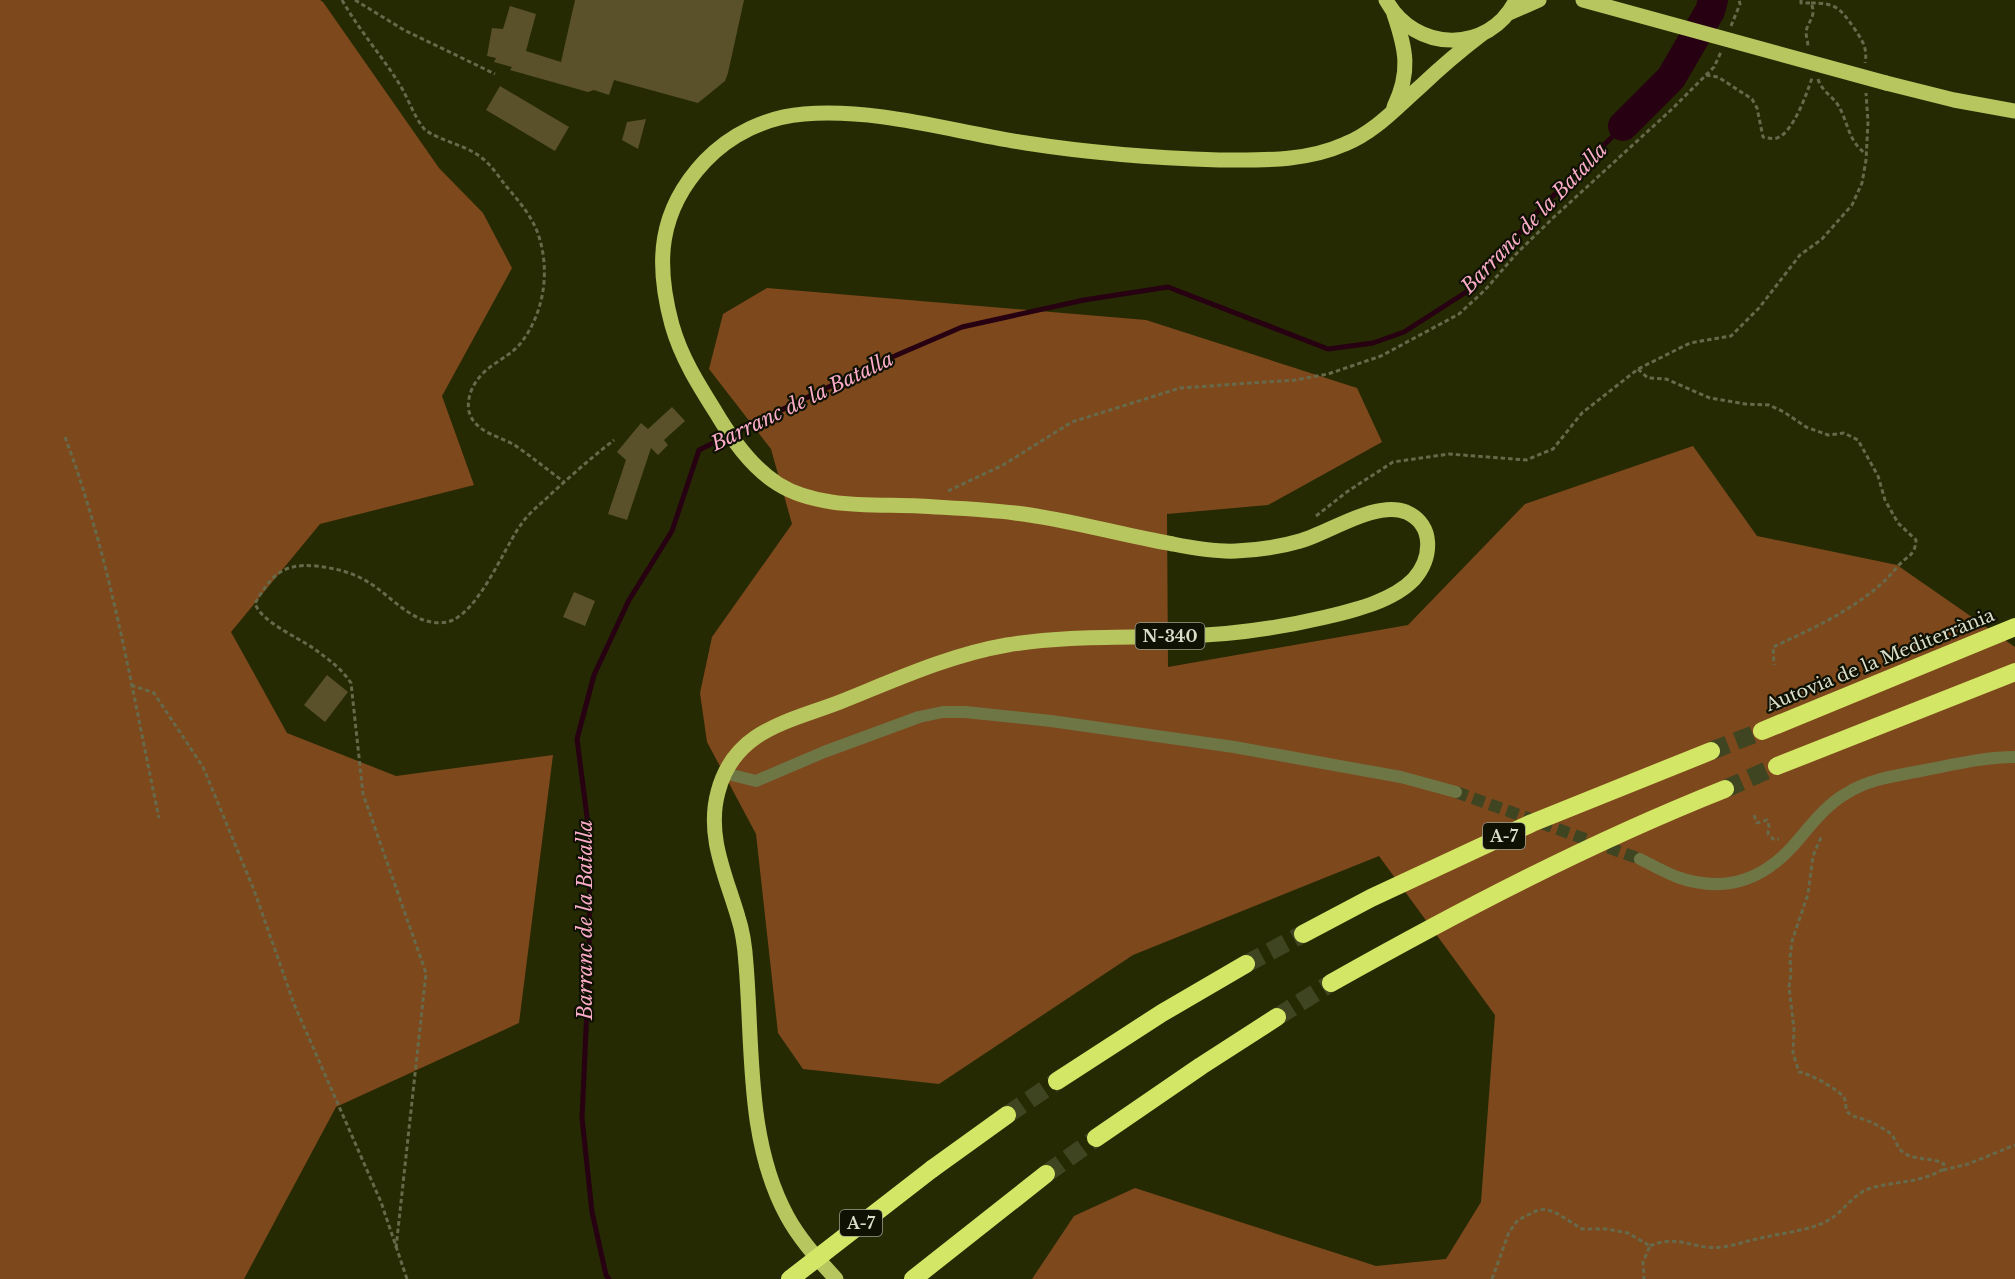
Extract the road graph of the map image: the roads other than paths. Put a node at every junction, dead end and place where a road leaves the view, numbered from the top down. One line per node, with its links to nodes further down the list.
1 (1515, 0): 5 (main road)
2 (1539, 0): 5 (main road)
3 (1583, 0): 7 (main road, bridge)
4 (1390, 6): 6 (main road); 8 (main road)
5 (1507, 14): 6 (main road)
6 (1482, 34): 8 (main road)
7 (2015, 111)
8 (1390, 115): 15 (main road, N-340)
9 (2015, 627): 11 (highway, Autovia de la Mediterrània)
10 (2015, 672): 14 (highway)
11 (1762, 731)
12 (1711, 751): 19 (highway, A-7)
13 (2015, 757): 18 (street)
14 (1777, 766)
15 (724, 773): 17 (street); 28 (main road, N-340)
16 (1725, 789): 21 (highway, A-7)
17 (1456, 792)
18 (1640, 859)
19 (1303, 934)
20 (1246, 964): 23 (highway)
21 (1331, 984)
22 (1277, 1017): 25 (highway)
23 (1057, 1081)
24 (1007, 1115): 27 (highway, A-7, bridge)
25 (1096, 1138)
26 (1046, 1174): 29 (highway)
27 (790, 1279)
28 (836, 1279)
29 (913, 1279)

